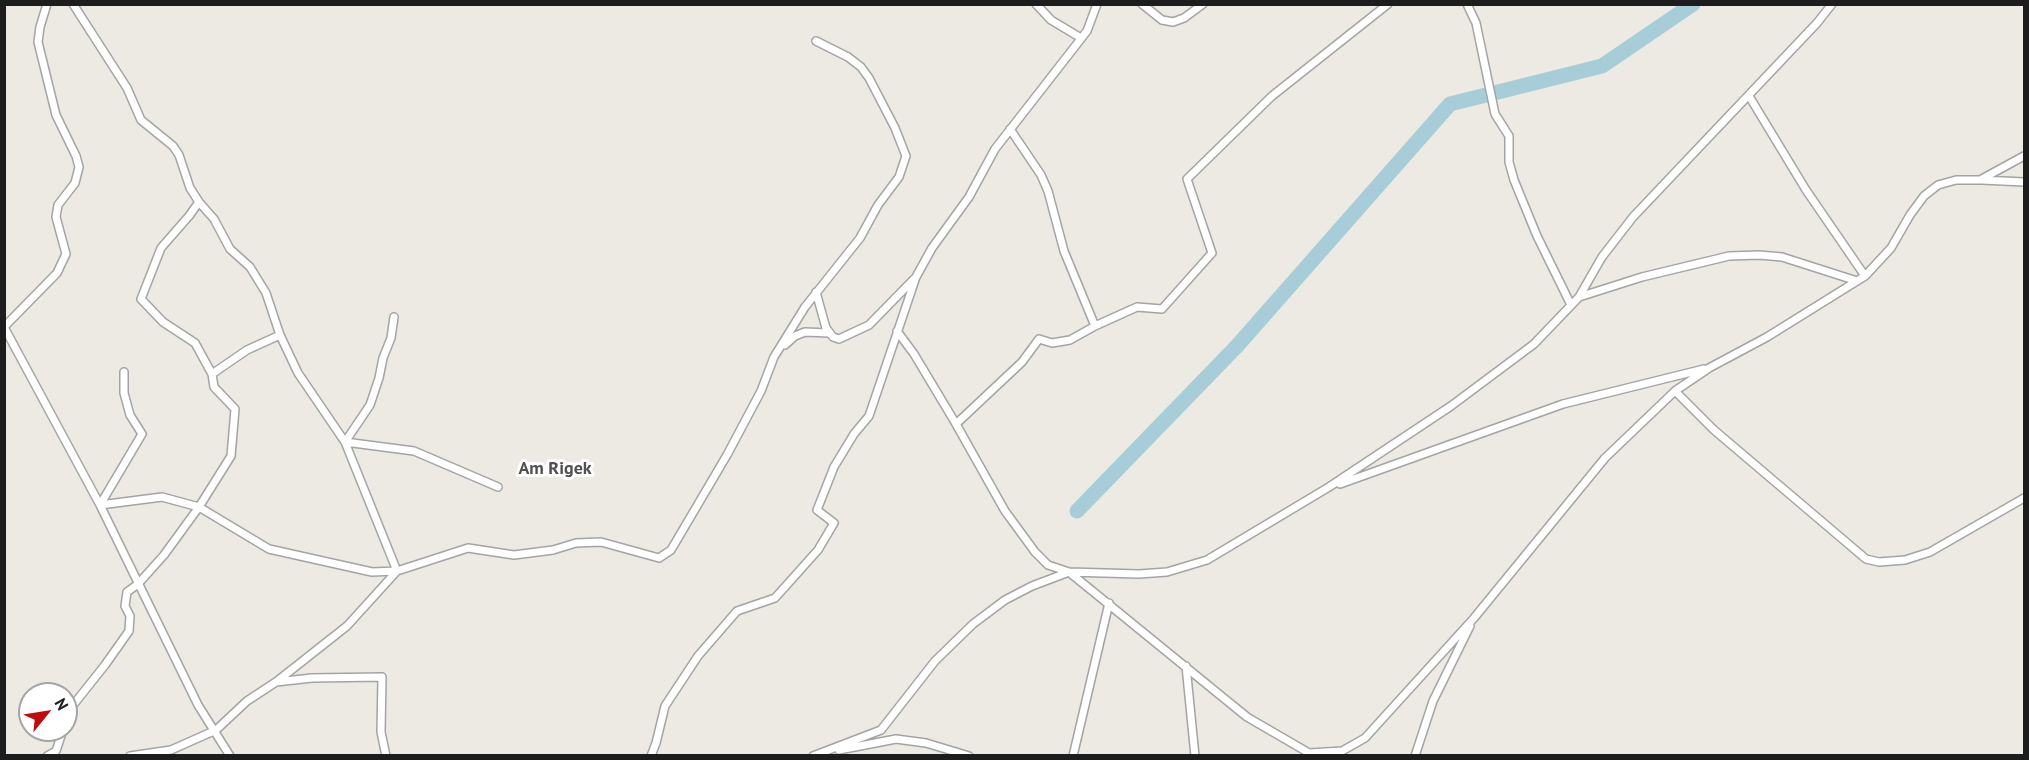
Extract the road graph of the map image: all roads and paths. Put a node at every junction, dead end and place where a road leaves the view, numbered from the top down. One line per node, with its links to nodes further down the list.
1 (47, 4): 39 (street)
2 (73, 4): 17 (street)
3 (1036, 4): 10 (street)
4 (1097, 4): 10 (street)
5 (1142, 4): 6 (street)
6 (1203, 4)
7 (1388, 4): 25 (street)
8 (1467, 4): 23 (street)
9 (1832, 4): 12 (street)
10 (1081, 38): 13 (street)
11 (816, 41): 21 (street)
12 (1749, 96): 18 (street); 22 (street)
13 (1010, 129): 19 (street); 25 (street)
14 (2025, 156): 15 (street)
15 (1980, 180): 16 (street); 18 (street)
16 (2025, 182)
17 (199, 202): 28 (street); 32 (street)
18 (1865, 276): 20 (street)
19 (916, 277): 26 (street); 27 (street)
20 (1857, 281): 22 (street); 30 (street)
21 (816, 292): 27 (street); 29 (street)
22 (1579, 297): 23 (street)
23 (1571, 305): 37 (street)
24 (394, 317): 35 (street)
25 (1095, 326): 34 (street)
26 (897, 331): 34 (street); 56 (street)
27 (829, 333): 29 (street)
28 (279, 334): 32 (street); 35 (street)
29 (774, 357): 41 (street)
30 (1709, 368): 33 (street); 37 (street)
31 (124, 372): 39 (street)
32 (212, 374): 40 (street)
33 (1675, 391): 38 (street); 45 (street)
34 (956, 424): 42 (street)
35 (345, 442): 36 (street); 41 (street)
36 (498, 487)
37 (1329, 487): 42 (street)
38 (2025, 498)
39 (100, 505): 40 (street); 43 (street)
40 (199, 507): 41 (street); 43 (street)
41 (397, 571): 47 (street)
42 (1069, 572): 44 (street); 51 (street)
43 (138, 584): 48 (street); 49 (street)
44 (1109, 603): 46 (street); 59 (street)
45 (1474, 618): 46 (street); 61 (street)
46 (1186, 666): 60 (street)
47 (276, 682): 49 (street); 55 (street)
48 (78, 699)
49 (216, 730): 53 (street); 54 (street)
50 (59, 742): 52 (street)
51 (821, 753): 57 (street); 58 (street)
52 (47, 756)
53 (130, 756)
54 (230, 756)
55 (386, 756)
56 (651, 756)
57 (813, 756)
58 (969, 756)
59 (1073, 756)
60 (1195, 756)
61 (1415, 756)

